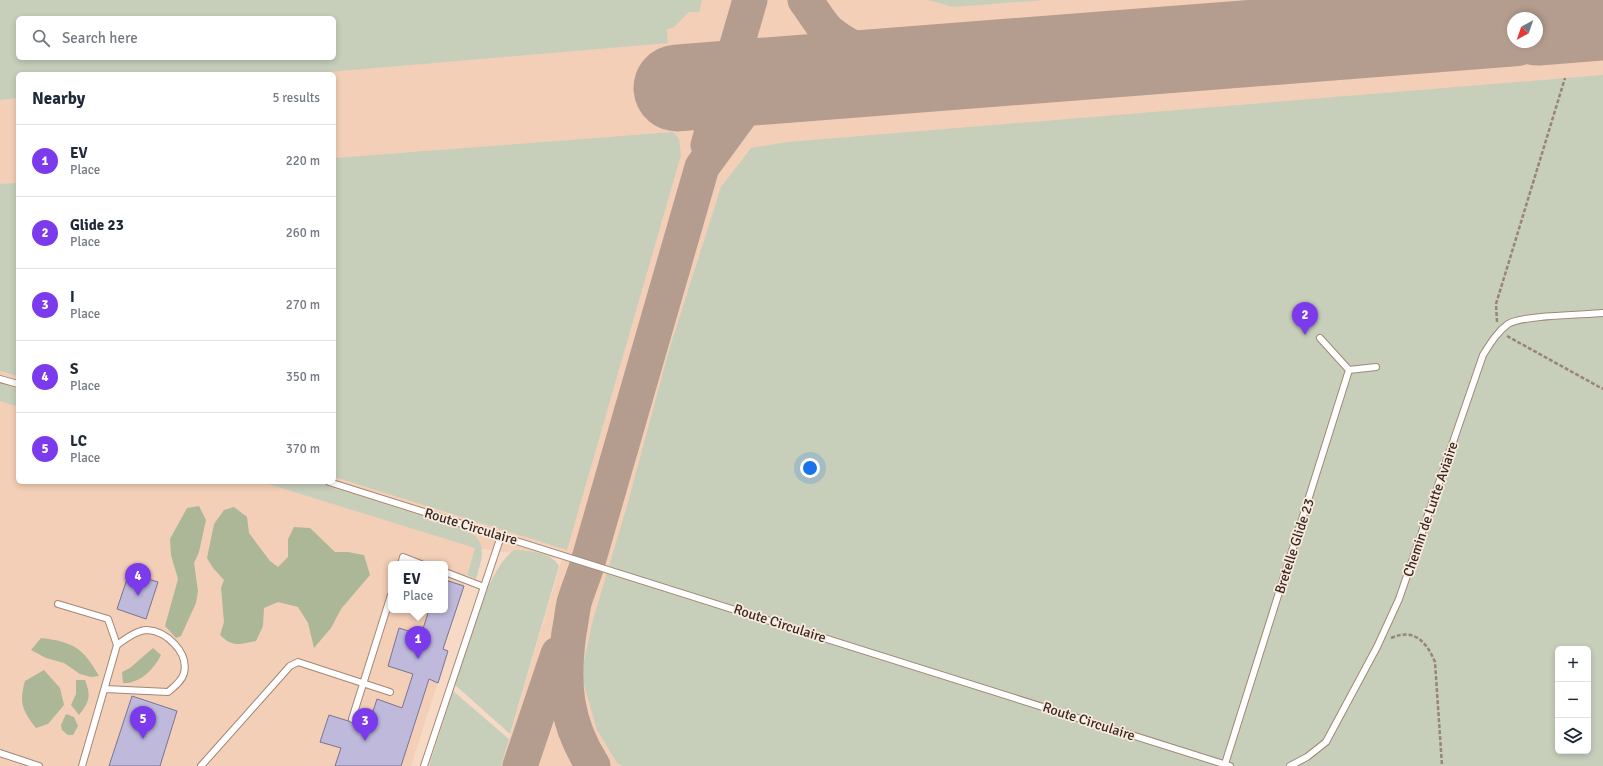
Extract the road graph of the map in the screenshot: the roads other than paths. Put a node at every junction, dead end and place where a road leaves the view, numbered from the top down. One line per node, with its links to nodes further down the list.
1 (1603, 313): 26 (lane, Chemin de Lutte Aviaire)
2 (1320, 338): 4 (lane)
3 (1376, 367): 4 (lane)
4 (1349, 370): 21 (lane, Bretelle Glide 23)
5 (0, 379): 6 (lane)
6 (16, 383)
7 (335, 484): 8 (lane, Route Circulaire)
8 (501, 536): 12 (lane); 21 (lane, Route Circulaire)
9 (402, 561): 10 (lane)
10 (412, 561)
11 (448, 573): 12 (lane)
12 (484, 587): 25 (lane)
13 (58, 604): 15 (lane)
14 (388, 604): 16 (lane)
15 (117, 645): 17 (lane); 17 (lane)
16 (363, 683): 18 (lane); 19 (lane); 24 (lane)
17 (105, 689): 23 (lane)
18 (390, 692)
19 (352, 719)
20 (0, 753): 22 (lane)
21 (1228, 765)
22 (39, 766)
23 (82, 766)
24 (201, 766)
25 (424, 766)
26 (1290, 766)

